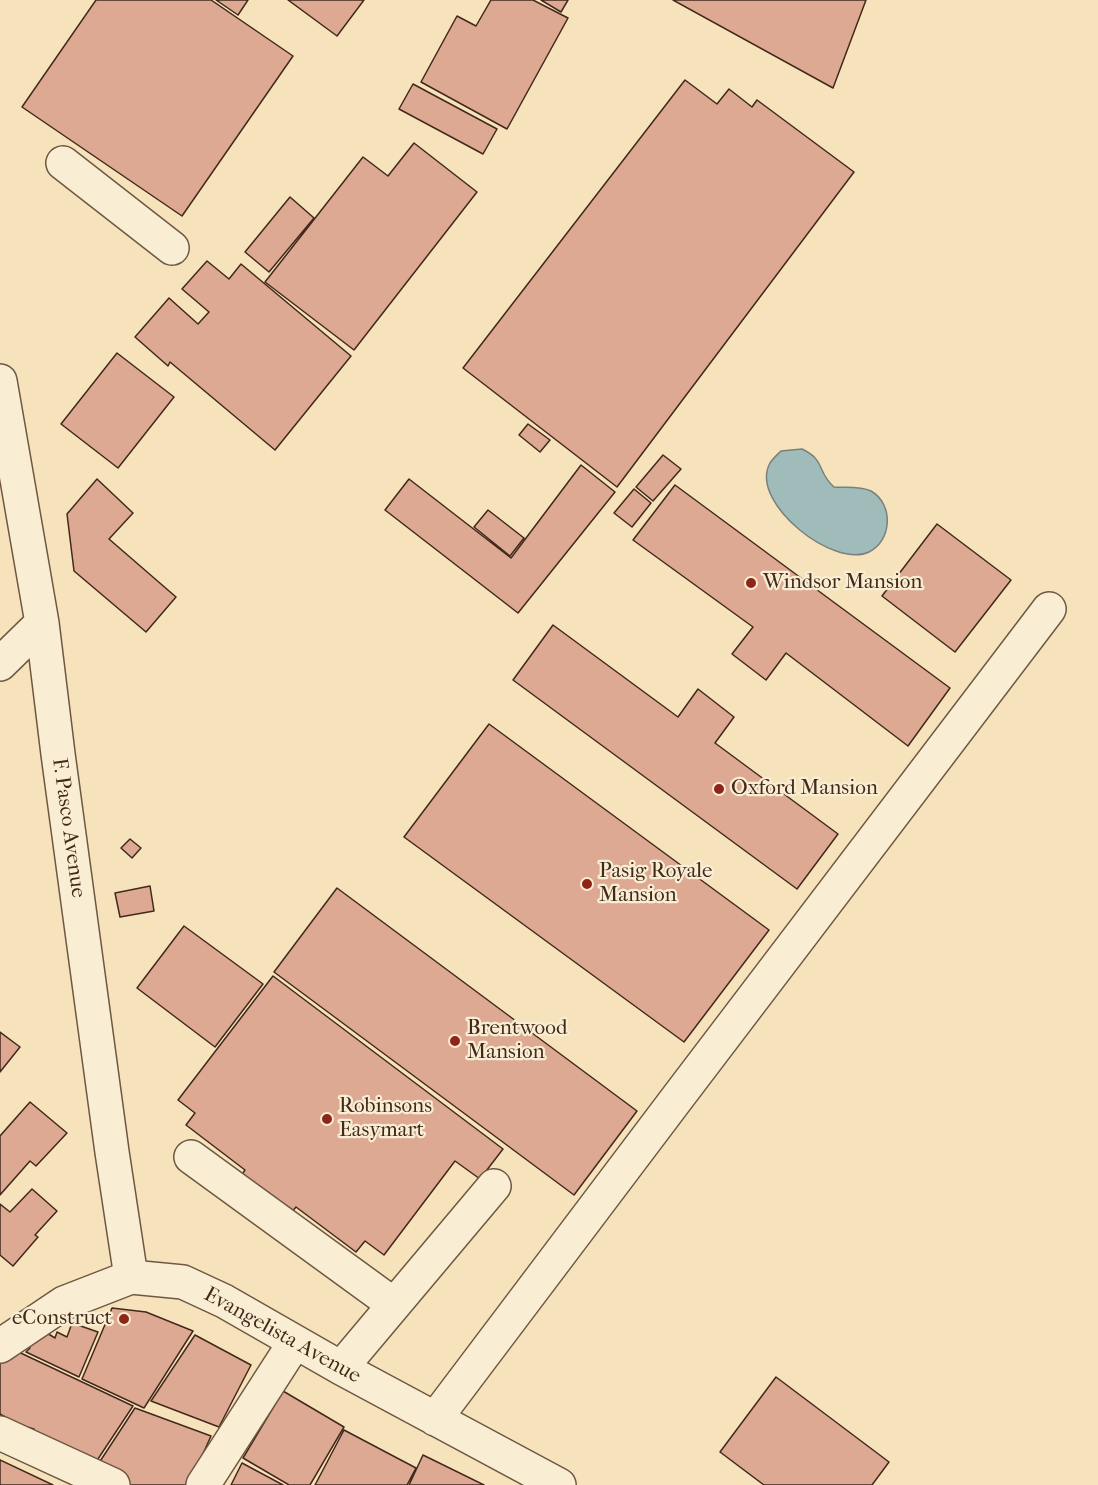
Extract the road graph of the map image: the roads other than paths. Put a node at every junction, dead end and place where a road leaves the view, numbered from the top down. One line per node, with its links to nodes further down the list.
1 (63, 163): 2 (street)
2 (172, 248)
3 (0, 381): 5 (street, F. Pasco Avenue)
4 (1049, 609): 14 (street)
5 (42, 623): 6 (street); 9 (street, F. Pasco Avenue)
6 (0, 664)
7 (191, 1157): 10 (street)
8 (494, 1186): 10 (street)
9 (131, 1277): 11 (street, Evangelista Avenue); 12 (street, Evangelista Avenue)
10 (393, 1304): 13 (street)
11 (295, 1342): 13 (street, Evangelista Avenue); 17 (street)
12 (0, 1346)
13 (341, 1368): 14 (street, Evangelista Avenue)
14 (435, 1419): 18 (street, Evangelista Avenue)
15 (0, 1433): 16 (street)
16 (113, 1485)
17 (203, 1485)
18 (559, 1485)

